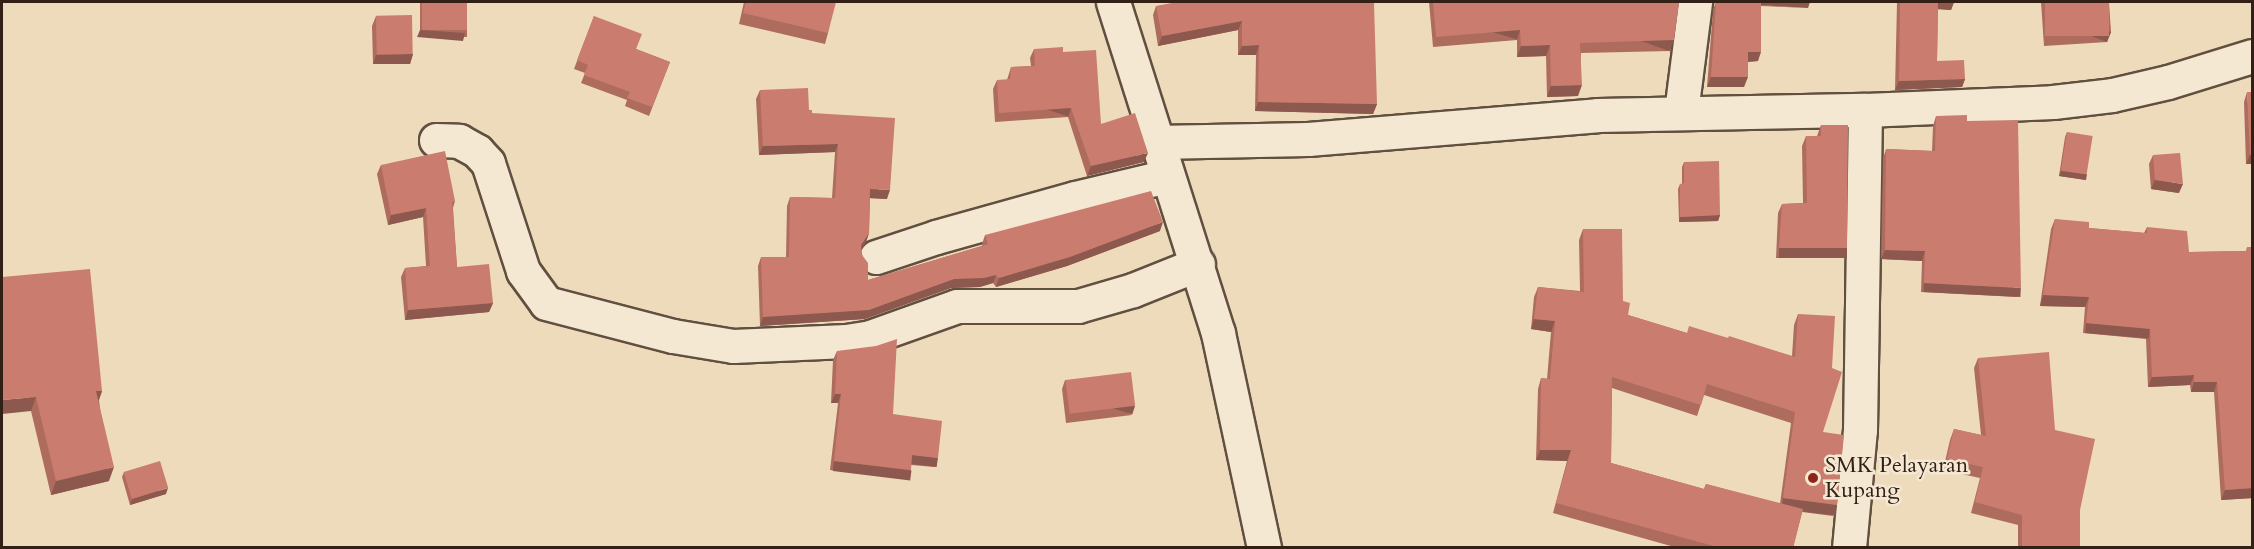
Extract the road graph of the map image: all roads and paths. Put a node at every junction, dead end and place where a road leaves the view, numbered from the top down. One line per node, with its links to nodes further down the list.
1 (1113, 2): 7 (street)
2 (1695, 2): 5 (street)
3 (2253, 57): 4 (street)
4 (1865, 110): 5 (street); 12 (street)
5 (1681, 112): 7 (street)
6 (436, 140): 10 (street)
7 (1156, 142): 8 (street)
8 (1167, 176): 9 (street); 10 (street)
9 (876, 257)
10 (1198, 264): 11 (street)
11 (1264, 548)
12 (1849, 548)

